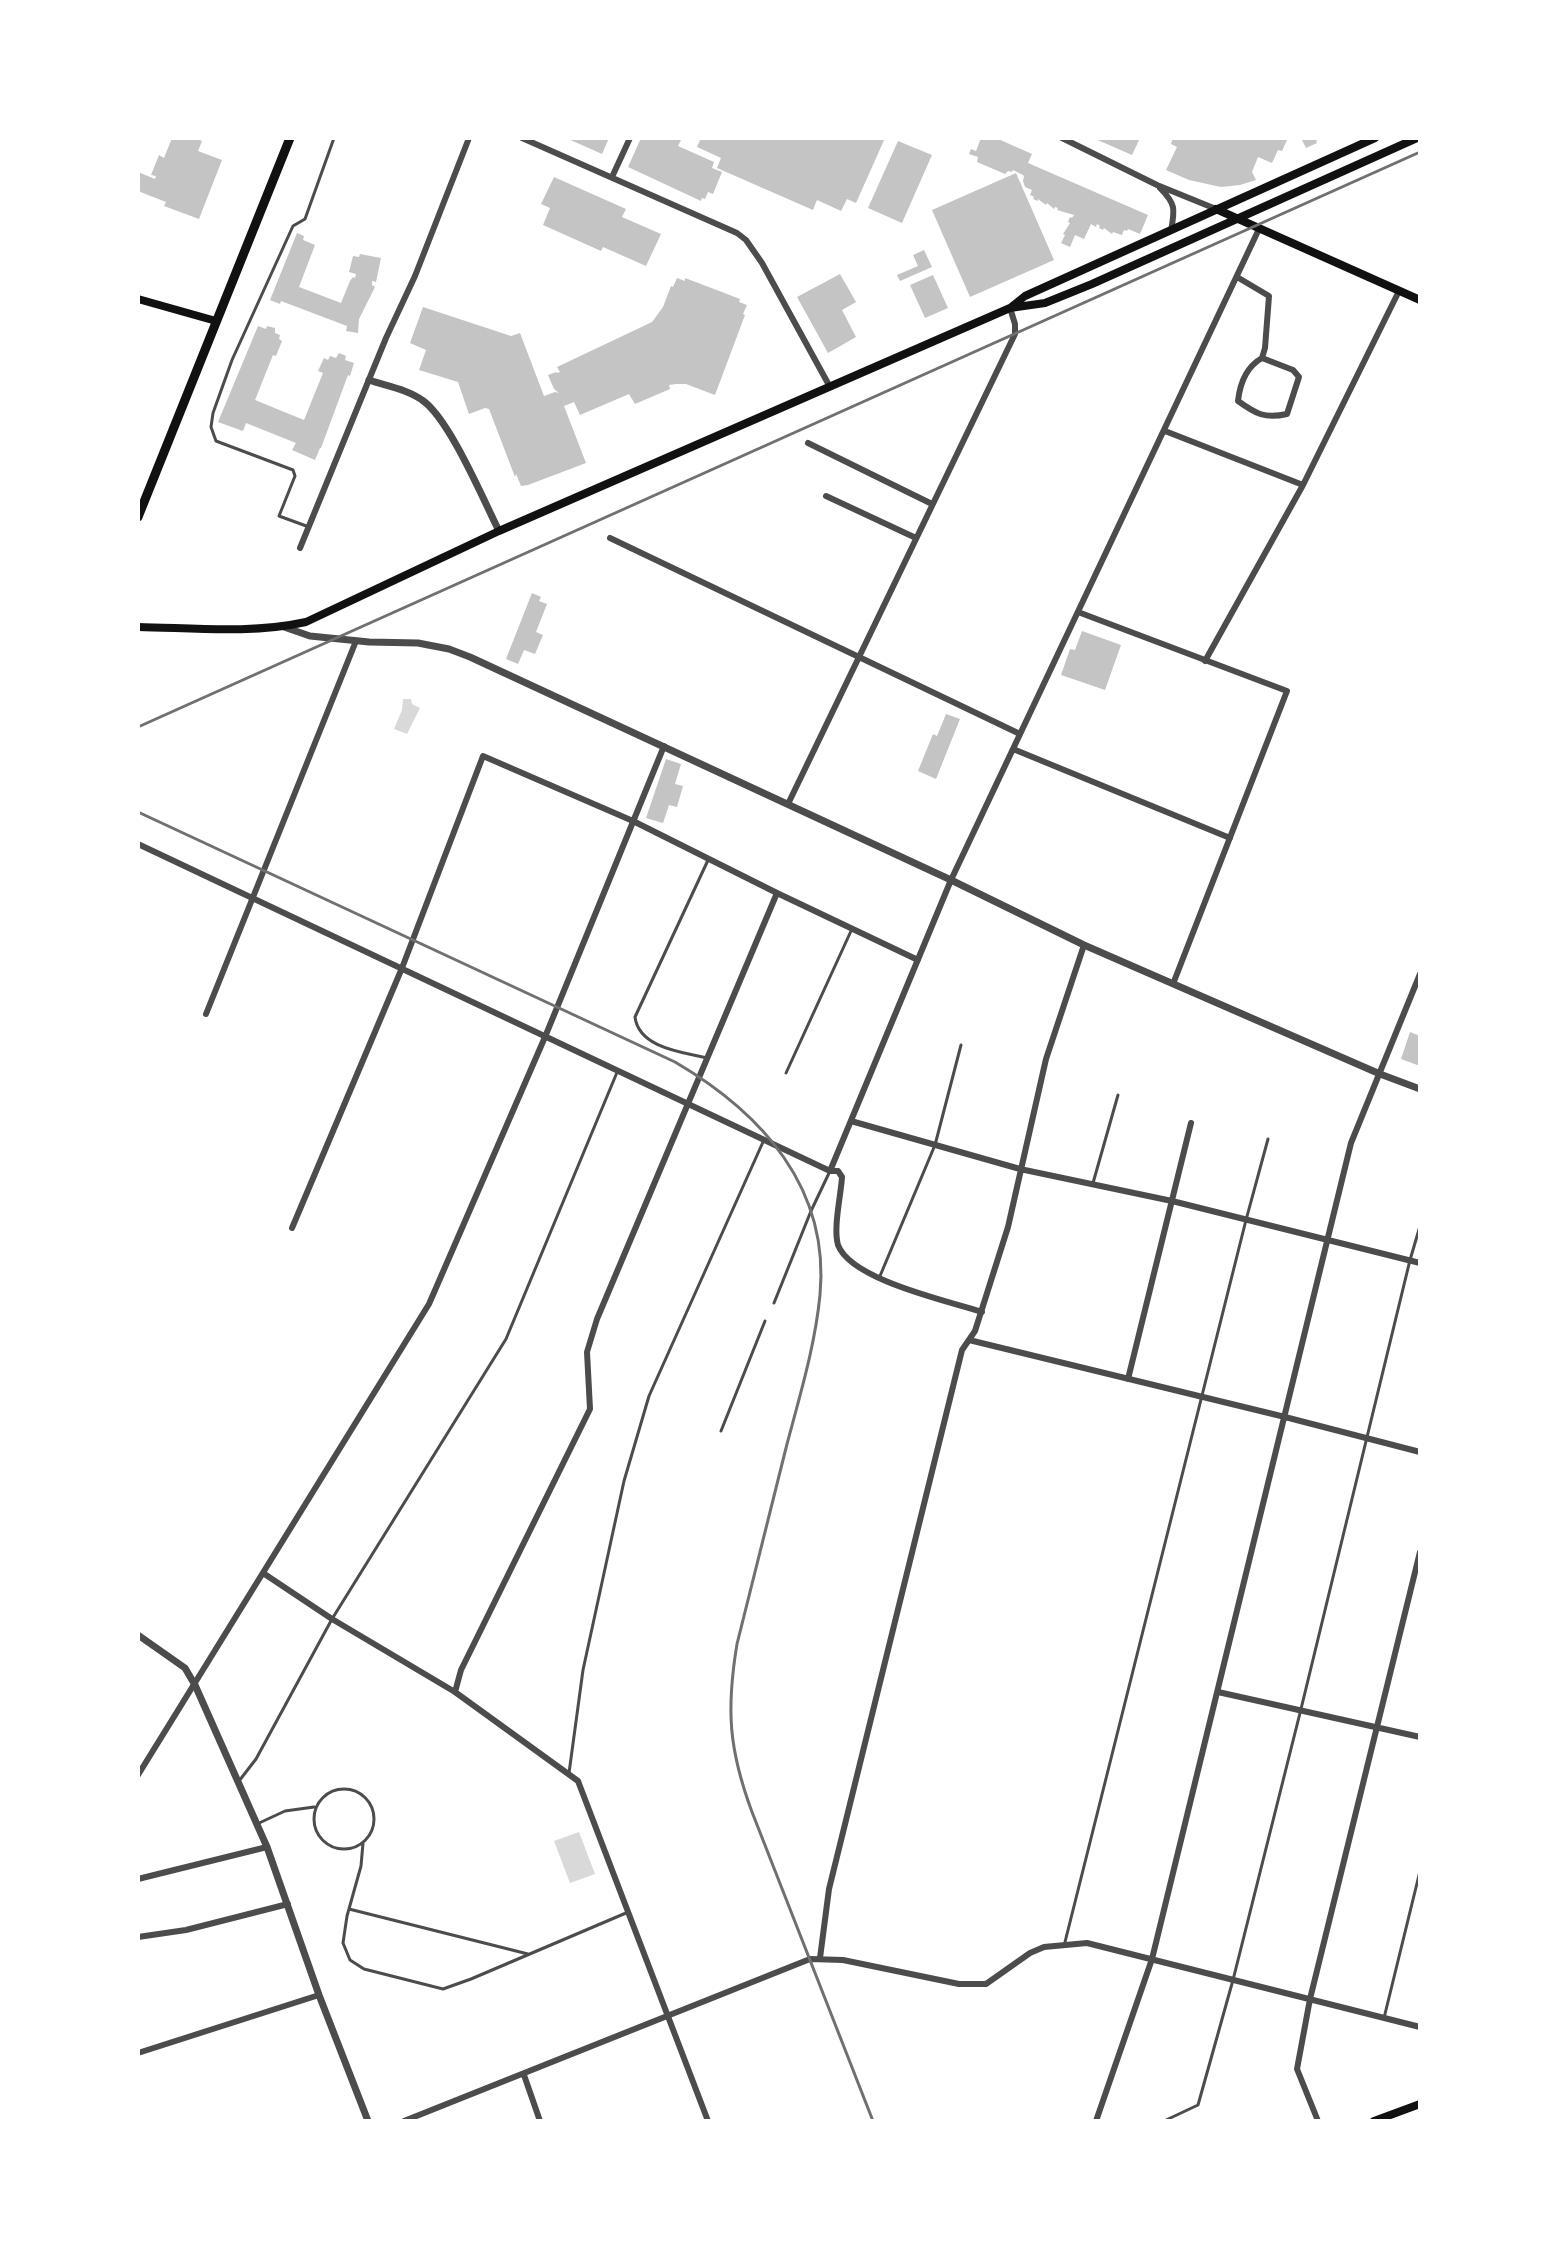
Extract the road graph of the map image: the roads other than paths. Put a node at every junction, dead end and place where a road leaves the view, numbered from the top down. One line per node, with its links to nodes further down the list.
1 (290, 138): 21 (main road)
2 (334, 138): 31 (lane)
3 (469, 138): 23 (street)
4 (522, 138): 10 (street)
5 (630, 138): 10 (street)
6 (1062, 138): 11 (street)
7 (1375, 138): 12 (main road)
8 (1417, 138): 9 (main road)
9 (1402, 141): 13 (main road)
10 (612, 177): 24 (street)
11 (1157, 185): 12 (street); 15 (street)
12 (1216, 209): 13 (main road); 15 (main road)
13 (1237, 219): 14 (main road); 20 (main road)
14 (1259, 229): 16 (street); 17 (main road)
15 (1171, 231): 20 (main road)
16 (1237, 277): 22 (street); 25 (street)
17 (1399, 291): 19 (main road); 27 (street)
18 (138, 299): 21 (main road)
19 (1420, 300)
20 (1010, 308): 24 (main road); 29 (street)
21 (216, 321): 30 (main road)
22 (1262, 358): 22 (street)
23 (369, 380): 31 (street); 32 (street)
24 (830, 387): 32 (main road)
25 (1165, 431): 27 (street); 36 (street)
26 (808, 443): 29 (street)
27 (1303, 485): 41 (street)
28 (826, 496): 34 (street)
29 (932, 504): 34 (street)
30 (138, 517)
31 (309, 527): 35 (street)
32 (499, 531): 38 (main road)
33 (610, 538): 40 (street)
34 (916, 538): 40 (street)
35 (300, 548)
36 (1078, 612): 41 (street); 42 (street)
37 (138, 627): 38 (main road)
38 (280, 627): 39 (street)
39 (356, 641): 43 (street); 52 (street)
40 (858, 657): 42 (street); 45 (street)
41 (1205, 661): 47 (street)
42 (1020, 734): 44 (street)
43 (664, 746): 45 (street); 46 (street)
44 (1013, 749): 47 (street); 50 (street)
45 (788, 804): 50 (street)
46 (633, 821): 49 (street); 56 (street); 60 (street)
47 (1230, 838): 58 (street)
48 (139, 848): 52 (street)
49 (709, 858): 51 (street); 62 (lane)
50 (951, 880): 54 (street); 55 (street)
51 (777, 893): 53 (street); 62 (street)
52 (253, 900): 56 (street); 59 (street)
53 (853, 927): 55 (street); 64 (lane)
54 (1084, 945): 58 (street); 74 (street)
55 (918, 960): 69 (street)
56 (402, 968): 60 (street); 80 (street)
57 (1420, 974): 65 (street)
58 (1173, 984): 65 (street)
59 (206, 1014)
60 (545, 1037): 63 (street); 96 (street)
61 (961, 1045): 73 (lane)
62 (707, 1058): 68 (street)
63 (618, 1070): 68 (street); 97 (lane)
64 (786, 1073)
65 (1380, 1074): 66 (street); 81 (street)
66 (1420, 1089)
67 (1118, 1095): 76 (lane)
68 (689, 1104): 71 (street); 100 (street)
69 (851, 1121): 73 (street); 75 (street)
70 (1191, 1123): 77 (street)
71 (764, 1138): 75 (street); 105 (lane)
72 (1268, 1139): 78 (lane)
73 (935, 1145): 74 (street); 84 (lane)
74 (1020, 1169): 76 (street); 86 (street)
75 (830, 1171): 84 (street); 85 (lane)
76 (1093, 1183): 77 (street)
77 (1172, 1201): 78 (street); 89 (street)
78 (1246, 1220): 81 (street); 90 (lane)
79 (1420, 1226): 82 (lane)
80 (292, 1228)
81 (1328, 1240): 82 (street); 91 (street)
82 (1410, 1260): 83 (street); 93 (lane)
83 (1420, 1263)
84 (879, 1279): 86 (street)
85 (774, 1303)
86 (982, 1312): 88 (street)
87 (765, 1321): 92 (lane)
88 (969, 1340): 89 (street); 120 (street)
89 (1128, 1379): 90 (street)
90 (1202, 1398): 91 (street); 118 (lane)
91 (1285, 1417): 93 (street); 101 (street)
92 (721, 1431)
93 (1366, 1437): 94 (street); 102 (lane)
94 (1420, 1452)
95 (1420, 1552): 103 (street)
96 (263, 1573): 97 (street); 99 (street)
97 (332, 1619): 100 (street); 107 (lane)
98 (138, 1635): 99 (street)
99 (195, 1685): 106 (street); 107 (street)
100 (455, 1692): 105 (street)
101 (1218, 1692): 102 (street); 121 (street)
102 (1301, 1709): 103 (street); 122 (lane)
103 (1376, 1728): 104 (street); 124 (street)
104 (1420, 1737)
105 (569, 1773): 116 (street)
106 (138, 1775)
107 (238, 1782): 109 (street)
108 (315, 1807): 109 (lane); 110 (lane); 110 (lane)
109 (257, 1824): 111 (street)
110 (363, 1843): 115 (lane)
111 (267, 1847): 113 (street); 114 (street)
112 (1420, 1871): 126 (lane)
113 (138, 1879)
114 (288, 1904): 117 (street); 123 (street)
115 (349, 1909): 119 (lane); 119 (lane)
116 (628, 1912): 119 (lane); 125 (street)
117 (138, 1937)
118 (1065, 1943): 120 (street); 121 (street)
119 (529, 1954)
120 (820, 1958): 125 (street)
121 (1152, 1959): 122 (street); 136 (street)
122 (1233, 1980): 124 (street); 137 (lane)
123 (319, 1995): 128 (street); 132 (street)
124 (1310, 1999): 126 (street); 138 (street)
125 (667, 2015): 129 (street); 135 (street)
126 (1384, 2018): 127 (street)
127 (1420, 2027)
128 (138, 2053)
129 (524, 2075): 133 (street); 134 (street)
130 (1420, 2104): 131 (main road)
131 (1396, 2117): 139 (main road)
132 (368, 2121)
133 (404, 2121)
134 (540, 2121)
135 (708, 2121)
136 (1096, 2121)
137 (1164, 2121)
138 (1318, 2121)
139 (1374, 2121)

